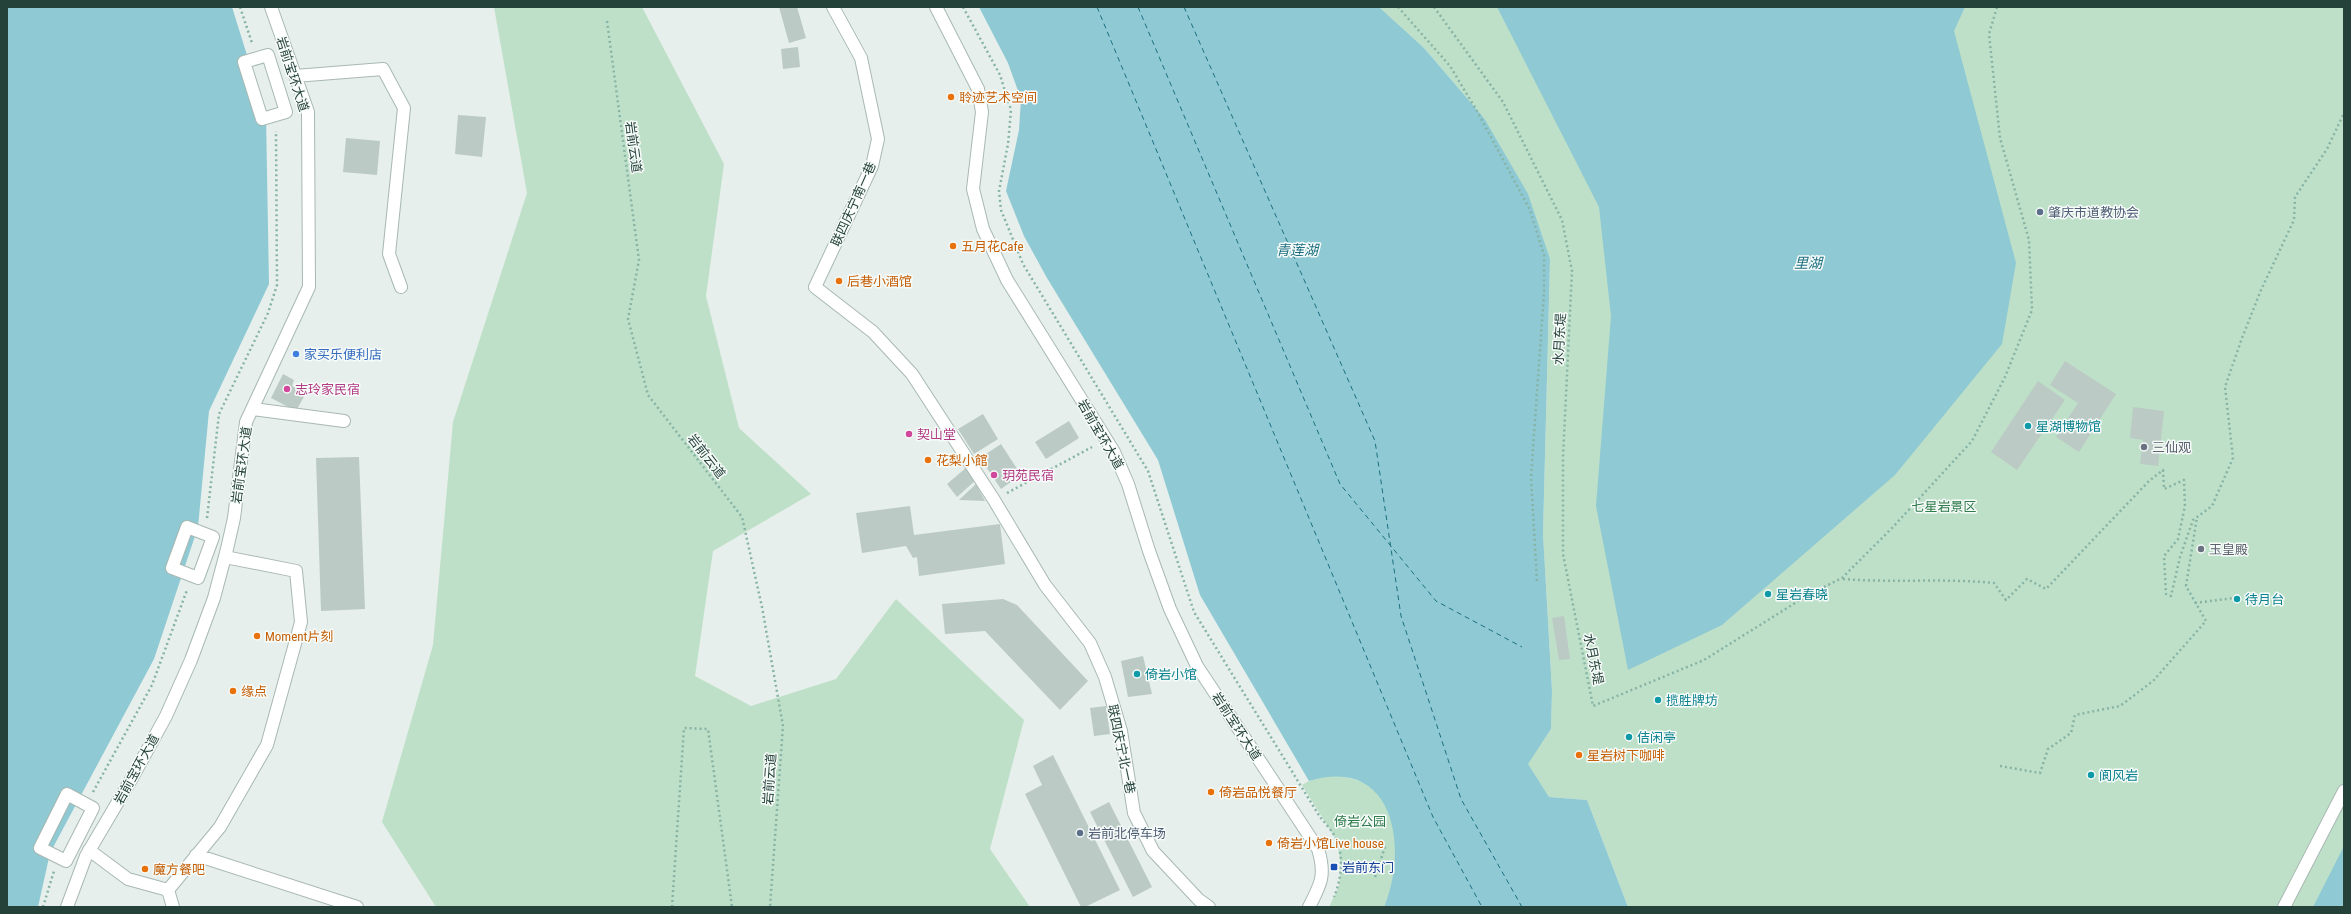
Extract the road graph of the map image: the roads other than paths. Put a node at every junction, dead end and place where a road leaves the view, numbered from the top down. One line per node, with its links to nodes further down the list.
1 (271, 7): 5 (street, 岩前宝环大道)
2 (833, 7): 7 (street, 联四庆宁南一巷)
3 (936, 7): 21 (street, 岩前宝环大道)
4 (257, 58): 4 (street)
5 (295, 76): 6 (street); 8 (street, 岩前宝环大道)
6 (401, 287)
7 (815, 287): 20 (street, 联四庆宁北一巷)
8 (253, 409): 9 (street); 11 (street, 岩前宝环大道)
9 (344, 421)
10 (205, 534): 10 (street)
11 (225, 557): 14 (street, 岩前宝环大道); 15 (street)
12 (2344, 791): 22 (street)
13 (86, 804): 13 (street)
14 (89, 850): 16 (street); 17 (street, 岩前宝环大道)
15 (196, 855): 16 (street); 19 (street)
16 (168, 890): 18 (street)
17 (67, 907)
18 (173, 907)
19 (357, 907)
20 (1209, 907)
21 (1309, 907)
22 (2284, 907)

